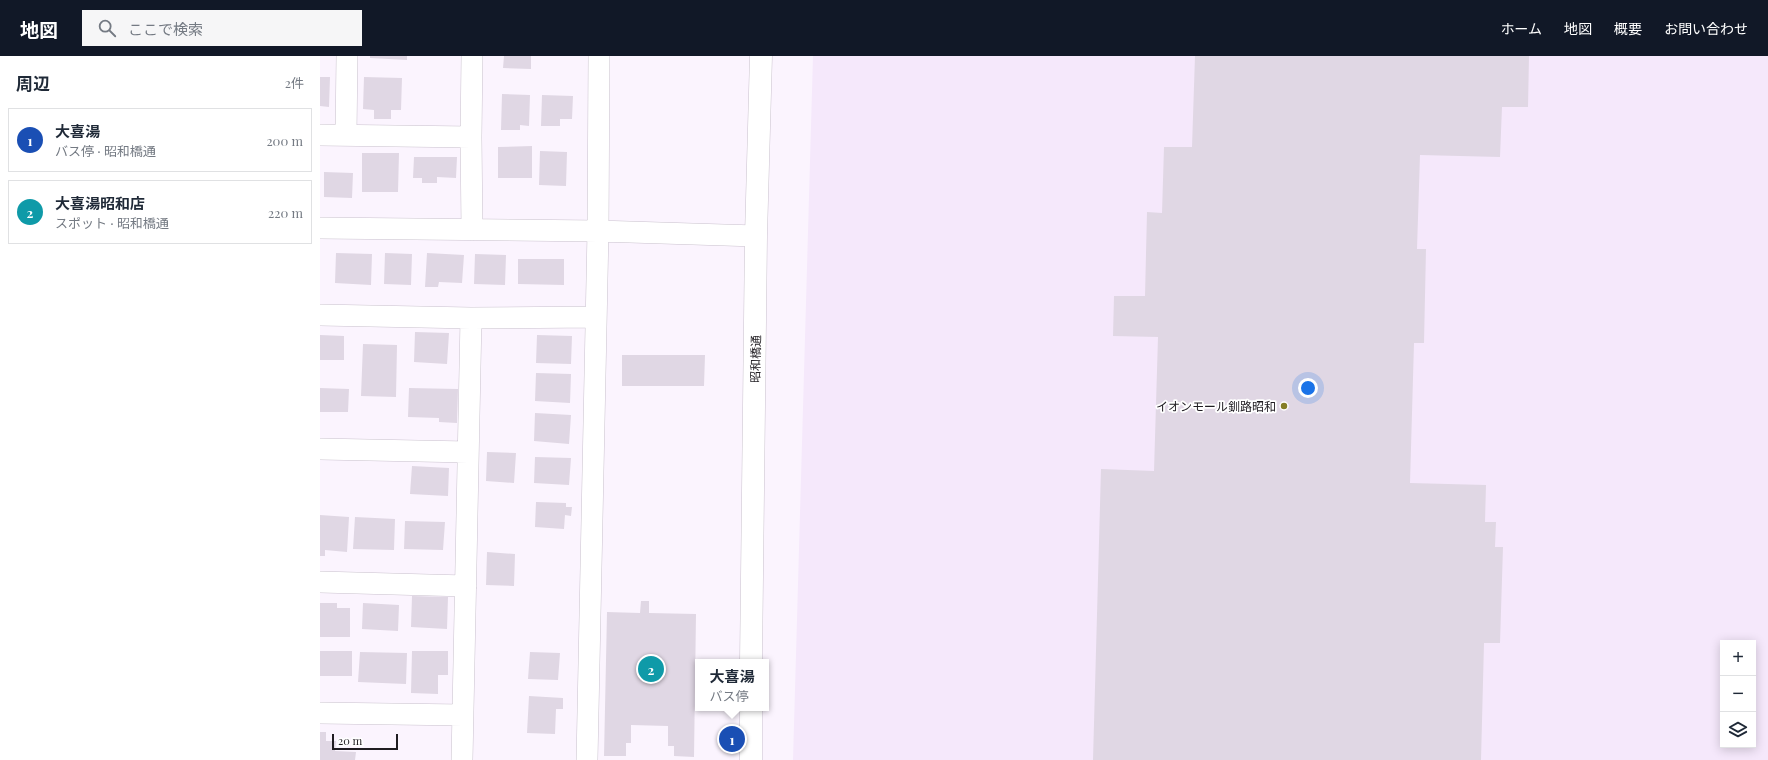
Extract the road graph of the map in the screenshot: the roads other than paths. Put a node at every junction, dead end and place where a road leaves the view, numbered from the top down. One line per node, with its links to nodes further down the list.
1 (347, 56): 6 (street)
2 (472, 56): 7 (street)
3 (599, 56): 10 (street)
4 (761, 56): 11 (street, 昭和橋通)
5 (320, 134): 6 (street)
6 (346, 135): 7 (street)
7 (470, 138): 9 (street)
8 (320, 228): 9 (street)
9 (472, 230): 10 (street)
10 (598, 231): 11 (street); 13 (street)
11 (756, 236): 19 (street, 昭和橋通)
12 (320, 315): 14 (street)
13 (596, 317): 14 (street); 24 (street)
14 (471, 318): 16 (street)
15 (320, 449): 16 (street)
16 (468, 452): 18 (street)
17 (320, 582): 18 (street)
18 (466, 586): 22 (street)
19 (752, 659)
20 (751, 711): 25 (street)
21 (320, 713): 22 (street)
22 (463, 715): 23 (street)
23 (462, 760)
24 (588, 760)
25 (750, 760)

